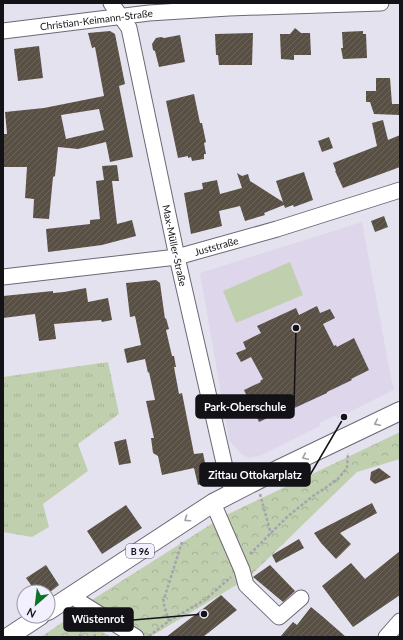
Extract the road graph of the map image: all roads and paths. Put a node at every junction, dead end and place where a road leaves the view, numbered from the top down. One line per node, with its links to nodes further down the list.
1 (111, 3): 3 (street, Max-Müller-Straße)
2 (381, 3): 3 (street, Christian-Keimann-Straße)
3 (121, 16): 4 (street, Christian-Keimann-Straße); 6 (street, Max-Müller-Straße)
4 (3, 31)
5 (400, 190): 6 (street, Juststraße)
6 (176, 257): 7 (street, Juststraße); 11 (street, Max-Müller-Straße)
7 (3, 277)
8 (400, 411): 10 (main road, B 96, one-way to 10)
9 (349, 450): 13 (path)
10 (256, 481): 11 (main road, B 96); 13 (path)
11 (233, 492): 12 (main road, B 96)
12 (213, 503): 15 (street); 16 (main road, B 96, one-way to 16)
13 (271, 534): 15 (path)
14 (185, 537): 19 (path)
15 (242, 570): 17 (street); 19 (path)
16 (73, 595): 18 (main road, B 96); 25 (street)
17 (301, 598)
18 (56, 606)
19 (169, 621): 26 (path)
20 (400, 621): 27 (street)
21 (28, 624): 22 (main road)
22 (8, 637)
23 (80, 637): 24 (path)
24 (95, 637)
25 (136, 637)
26 (147, 637)
27 (386, 637)

